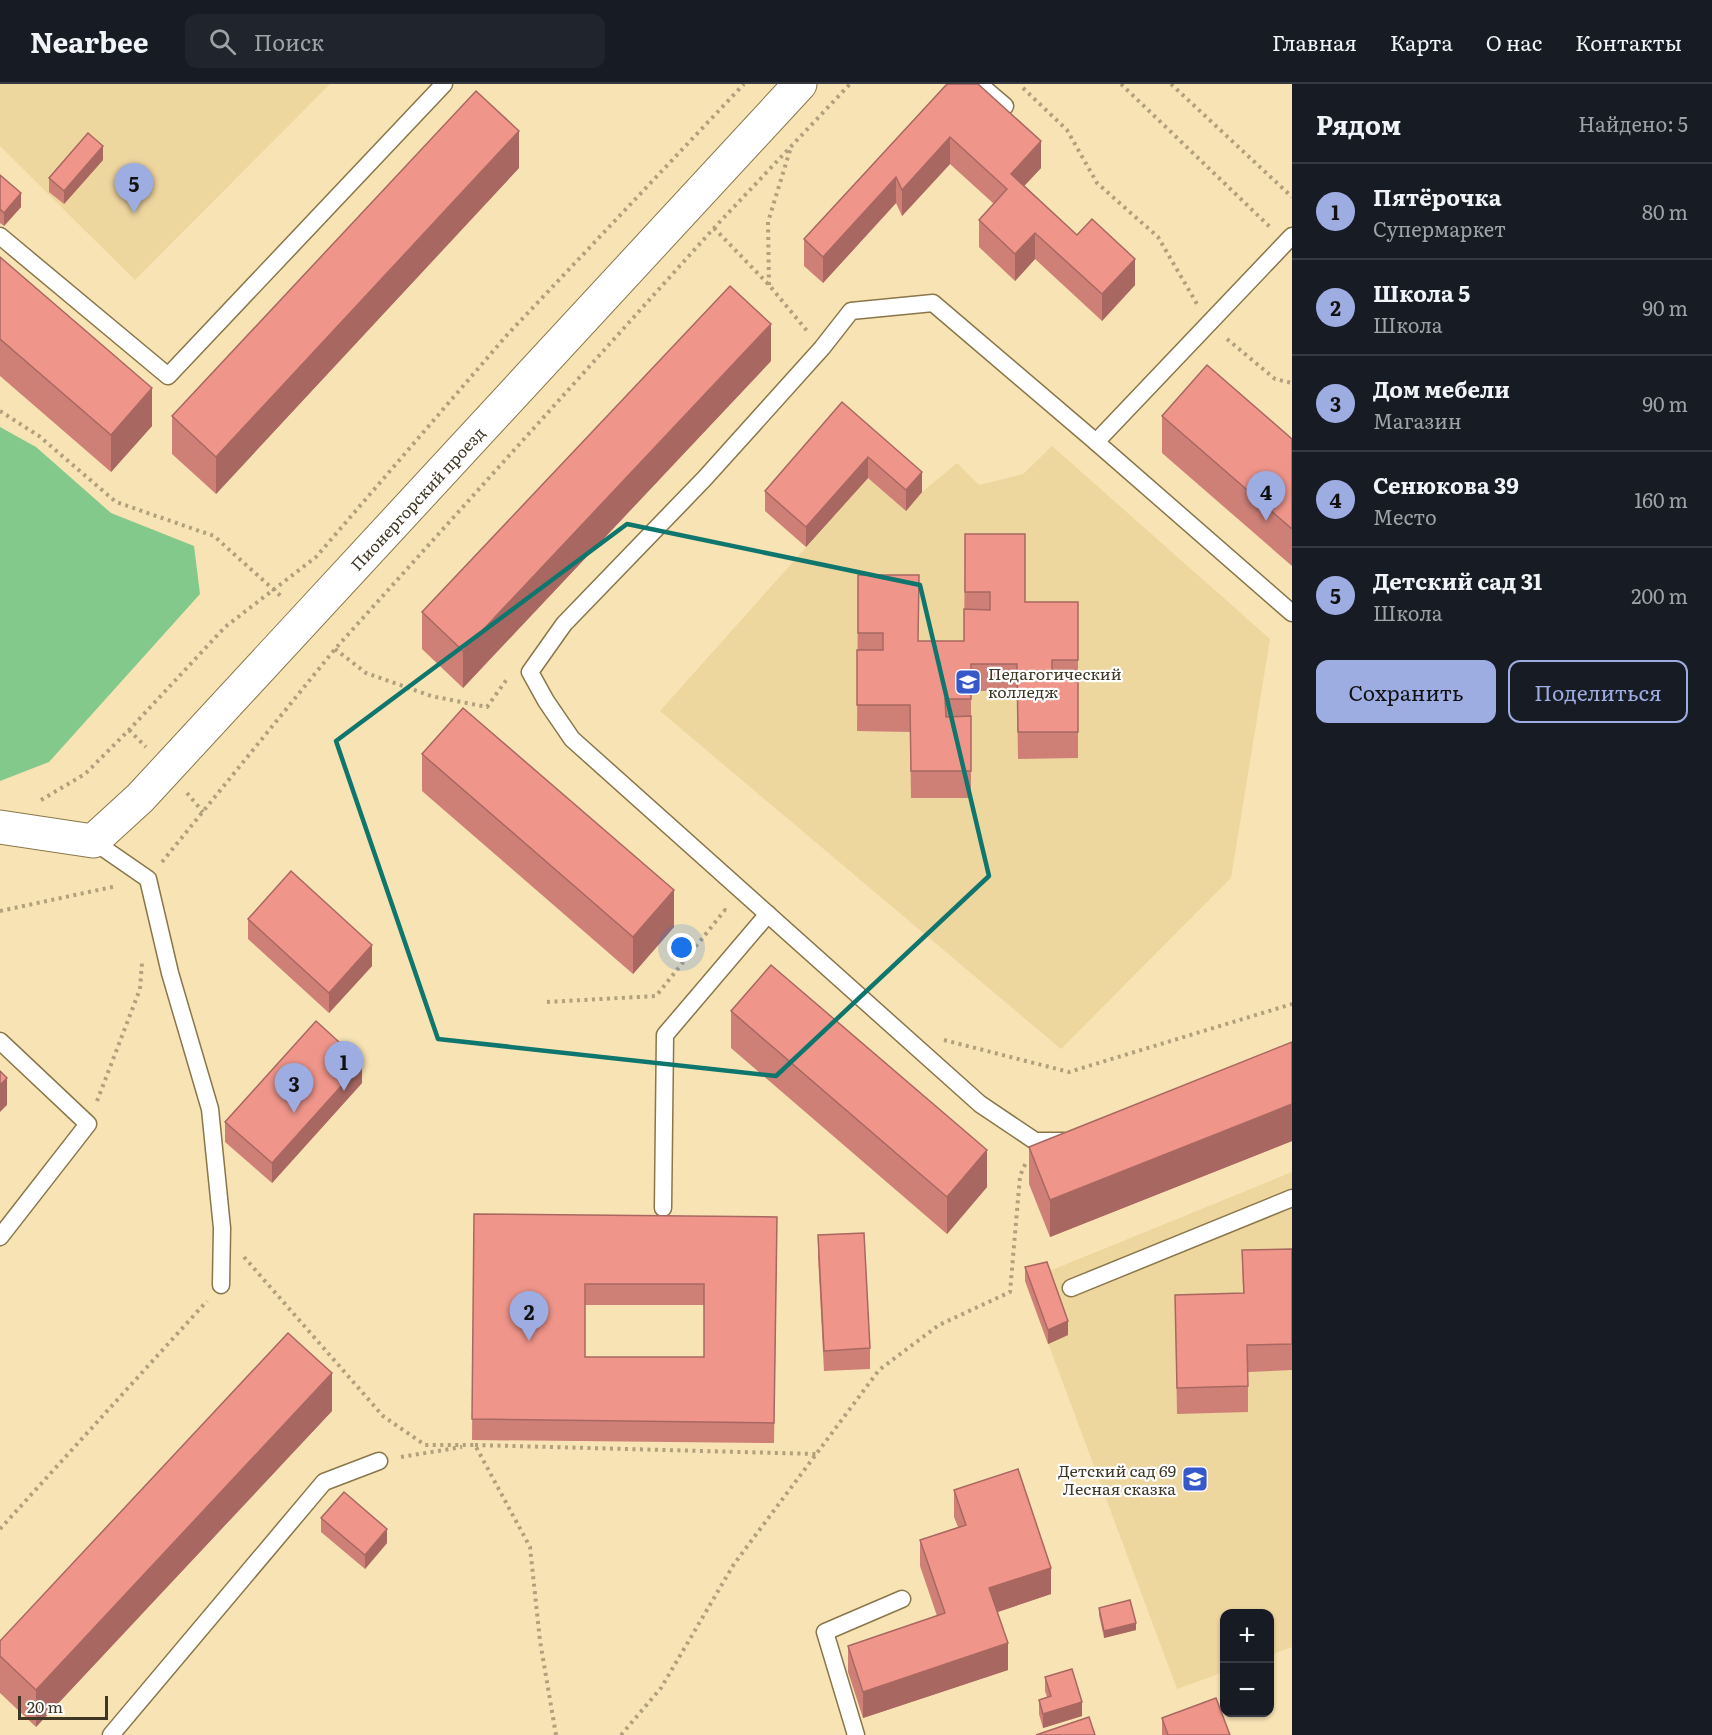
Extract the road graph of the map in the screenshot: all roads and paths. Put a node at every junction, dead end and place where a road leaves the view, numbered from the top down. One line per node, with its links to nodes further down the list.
1 (444, 84): 15 (lane)
2 (744, 84): 11 (path)
3 (800, 84): 13 (street, Пионергорский проезд)
4 (850, 84): 10 (path)
5 (979, 84): 9 (lane)
6 (1019, 84): 18 (path)
7 (1121, 84): 16 (path)
8 (1172, 84): 12 (path)
9 (1005, 106)
10 (791, 147): 14 (path); 17 (path)
11 (664, 169): 13 (path); 23 (path)
12 (1292, 196)
13 (692, 201): 14 (path); 25 (street, Пионергорский проезд)
14 (714, 228): 17 (path); 26 (path)
15 (0, 236)
16 (1289, 239): 18 (lane)
17 (769, 285): 19 (path)
18 (1208, 323): 20 (path); 22 (lane)
19 (822, 348): 22 (lane); 34 (lane)
20 (1292, 383)
21 (0, 411): 23 (path)
22 (1096, 442): 24 (lane)
23 (275, 589): 25 (path); 29 (path)
24 (1292, 612)
25 (302, 621): 27 (path); 31 (street, Пионергорский проезд)
26 (335, 649): 27 (path); 28 (path)
27 (326, 659): 32 (path)
28 (514, 671)
29 (38, 802)
30 (0, 827): 31 (street)
31 (93, 840): 32 (lane)
32 (148, 879): 33 (path); 44 (lane)
33 (0, 911)
34 (768, 914): 39 (lane); 41 (lane)
35 (142, 956): 37 (path)
36 (0, 1041): 37 (lane)
37 (88, 1124): 42 (lane)
38 (1084, 1136): 39 (lane)
39 (1035, 1141): 47 (path)
40 (1292, 1198): 45 (lane)
41 (663, 1208)
42 (0, 1237)
43 (254, 1269): 46 (path)
44 (221, 1285): 49 (path)
45 (1071, 1288)
46 (475, 1445): 47 (path); 48 (path); 52 (path)
47 (816, 1454): 53 (path)
48 (379, 1461): 51 (lane)
49 (0, 1529)
50 (902, 1599): 54 (lane)
51 (111, 1735)
52 (556, 1735)
53 (621, 1735)
54 (856, 1735)

